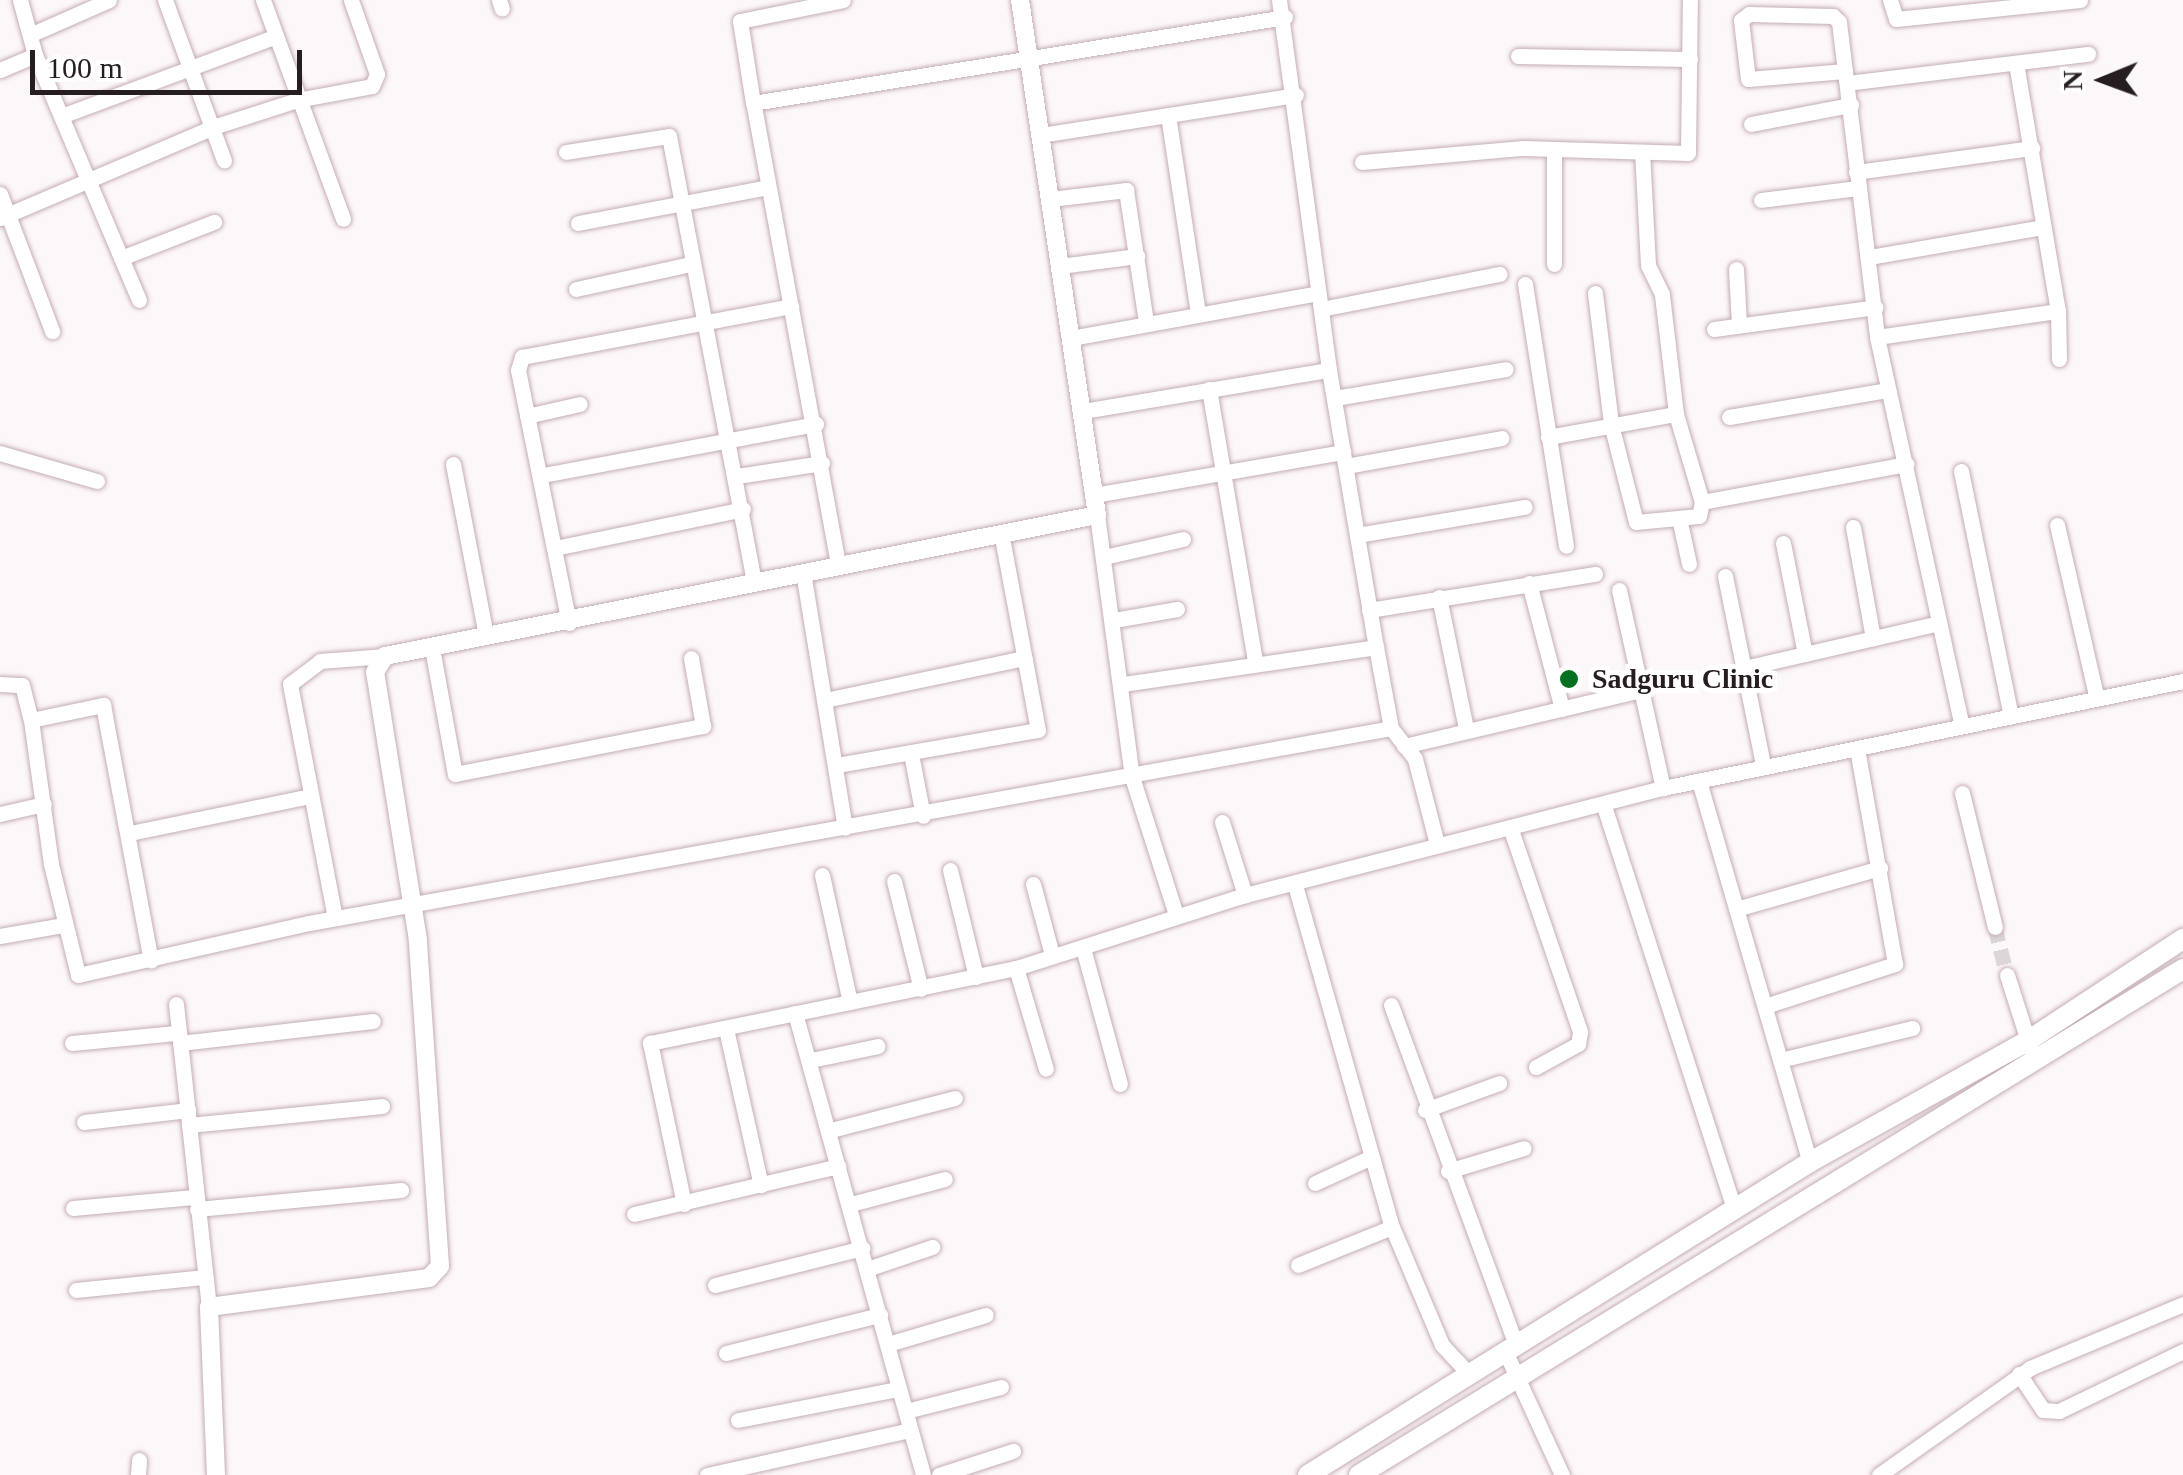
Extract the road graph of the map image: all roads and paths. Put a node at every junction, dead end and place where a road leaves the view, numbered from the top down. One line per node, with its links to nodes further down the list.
1 (20, 0): 15 (street)
2 (109, 0): 15 (street)
3 (184, 0): 12 (street)
4 (263, 0): 16 (street)
5 (351, 0): 27 (street)
6 (843, 0): 28 (street)
7 (1020, 0): 19 (street)
8 (1690, 0): 21 (street)
9 (1890, 0): 14 (street)
10 (2080, 0): 11 (street)
11 (2050, 2): 14 (street)
12 (166, 3): 22 (street)
13 (1285, 5): 19 (street); 26 (street)
14 (1939, 6)
15 (32, 34): 18 (street)
16 (276, 36): 22 (street); 27 (street)
17 (2088, 54): 23 (street)
18 (35, 55): 24 (street); 31 (street)
19 (1028, 56): 28 (street); 34 (street)
20 (1518, 56): 21 (street)
21 (1690, 59): 38 (street)
22 (190, 64): 31 (street); 33 (street)
23 (2016, 64): 25 (street); 35 (street)
24 (0, 70)
25 (1846, 77): 25 (street); 29 (street)
26 (1296, 95): 30 (street); 65 (street)
27 (297, 100): 33 (street); 49 (street)
28 (753, 103): 43 (street)
29 (1851, 104): 32 (street); 42 (street)
30 (1168, 114): 34 (street); 69 (street)
31 (64, 115): 41 (street)
32 (1751, 124)
33 (213, 127): 39 (street); 41 (street)
34 (1041, 135): 45 (street)
35 (2032, 148): 42 (street); 52 (street)
36 (1554, 149): 38 (street); 40 (street); 57 (street)
37 (566, 152): 47 (street)
38 (1642, 152): 85 (street)
39 (224, 160)
40 (1362, 162)
41 (92, 180): 48 (street); 55 (street)
42 (1857, 180): 46 (street); 54 (street)
43 (764, 188): 47 (street); 66 (street)
44 (0, 194): 48 (street)
45 (1051, 198): 53 (street); 58 (street)
46 (1761, 200)
47 (679, 204): 51 (street); 56 (street)
48 (4, 216): 74 (street)
49 (344, 220)
50 (214, 222): 55 (street)
51 (578, 223)
52 (2043, 226): 54 (street); 68 (street)
53 (1137, 256): 58 (street); 70 (street)
54 (1870, 257): 67 (street)
55 (121, 258): 64 (street)
56 (691, 264): 62 (street); 71 (street)
57 (1554, 264)
58 (1060, 266): 76 (street)
59 (1736, 269): 72 (street)
60 (1500, 274): 65 (street)
61 (1525, 284): 90 (street)
62 (576, 290)
63 (1595, 293): 89 (street)
64 (138, 300)
65 (1320, 301): 69 (street); 79 (street)
66 (790, 306): 71 (street); 88 (street)
67 (1876, 307): 72 (street); 75 (street)
68 (2058, 311): 75 (street); 77 (street)
69 (1198, 312): 70 (street)
70 (1146, 322): 76 (street)
71 (704, 324): 86 (street); 92 (street)
72 (1740, 324): 73 (street)
73 (1714, 329)
74 (52, 332)
75 (1877, 336): 81 (street)
76 (1071, 338): 84 (street)
77 (2058, 358)
78 (1506, 369): 82 (street)
79 (1329, 370): 80 (street); 82 (street)
80 (1209, 389): 84 (street); 98 (street)
81 (1886, 390): 87 (street); 97 (street)
82 (1334, 398): 94 (street)
83 (580, 404): 86 (street)
84 (1083, 411): 103 (street)
85 (1676, 414): 89 (street); 104 (street)
86 (527, 416): 100 (street)
87 (1729, 417)
88 (816, 424): 92 (street); 95 (street)
89 (1611, 424): 90 (street); 108 (street)
90 (1548, 437): 115 (street)
91 (1502, 438): 94 (street)
92 (727, 441): 100 (street); 101 (street)
93 (0, 453): 102 (street)
94 (1344, 459): 98 (street); 112 (street)
95 (822, 463): 101 (street); 118 (street)
96 (453, 464): 132 (street)
97 (1907, 464): 104 (street); 130 (street)
98 (1221, 470): 103 (street); 140 (street)
99 (1961, 471): 149 (street)
100 (542, 475): 116 (street)
101 (737, 476): 106 (street)
102 (97, 481)
103 (1094, 495): 107 (street)
104 (1702, 502): 108 (street)
105 (1525, 507): 112 (street)
106 (742, 509): 116 (street); 123 (street)
107 (1096, 515): 111 (street); 117 (street)
108 (1678, 518): 119 (street)
109 (2057, 525): 146 (street)
110 (1853, 527): 133 (street)
111 (1002, 532): 118 (street); 139 (street)
112 (1357, 536): 128 (street)
113 (1182, 539): 117 (street)
114 (1783, 543): 136 (street)
115 (1566, 546)
116 (555, 548): 131 (street)
117 (1104, 558): 129 (street)
118 (838, 564): 120 (street)
119 (1689, 564)
120 (803, 572): 123 (street); 147 (street)
121 (1595, 574): 124 (street)
122 (1725, 576): 141 (street)
123 (754, 582): 131 (street)
124 (1529, 583): 126 (street); 148 (street)
125 (1619, 590): 145 (street)
126 (1438, 596): 128 (street); 153 (street)
127 (1177, 609): 129 (street)
128 (1370, 610): 134 (street)
129 (1114, 620): 144 (street)
130 (1939, 622): 133 (street); 151 (street)
131 (569, 623): 132 (street)
132 (486, 636): 135 (street)
133 (1873, 638): 136 (street)
134 (1376, 646): 140 (street); 152 (street)
135 (432, 648): 137 (street); 138 (street)
136 (1805, 654): 141 (street)
137 (384, 656): 163 (street); 180 (street)
138 (691, 658)
139 (1026, 658): 147 (street); 156 (street)
140 (1255, 662): 144 (street)
141 (1744, 668): 157 (street)
142 (2183, 680): 146 (street)
143 (0, 684): 150 (street)
144 (1123, 684): 159 (street)
145 (1642, 690): 148 (street); 161 (street)
146 (2096, 696): 149 (street)
147 (825, 700): 158 (street)
148 (1562, 709): 153 (street)
149 (2010, 712): 151 (street)
150 (31, 720): 164 (street); 171 (street)
151 (1962, 723): 155 (street)
152 (1391, 728): 154 (street); 159 (street)
153 (1466, 729): 154 (street)
154 (1404, 746): 172 (street)
155 (1857, 748): 157 (street); 173 (street)
156 (911, 754): 158 (street); 167 (street)
157 (1763, 765): 160 (street)
158 (836, 766): 170 (street)
159 (1132, 777): 167 (street); 182 (street)
160 (1699, 781): 161 (street); 181 (street)
161 (1663, 788): 165 (street)
162 (1962, 793): 185 (street)
163 (310, 796): 171 (street); 183 (street)
164 (44, 804): 166 (street); 184 (street)
165 (1604, 806): 169 (street); 234 (street)
166 (0, 814)
167 (922, 816): 170 (street)
168 (1222, 822): 179 (street)
169 (1510, 827): 172 (street); 211 (street)
170 (845, 828): 180 (street)
171 (130, 833): 190 (street)
172 (1437, 844): 178 (street)
173 (1880, 868): 181 (street); 199 (street)
174 (950, 870): 194 (street)
175 (822, 875): 196 (street)
176 (894, 881): 195 (street)
177 (1033, 884): 189 (street)
178 (1294, 885): 179 (street); 222 (street)
179 (1245, 895): 182 (street)
180 (413, 905): 183 (street); 245 (street)
181 (1736, 909): 199 (street)
182 (1176, 914): 188 (street)
183 (336, 918): 190 (street)
184 (64, 924): 186 (street); 190 (street)
185 (1995, 926)
186 (0, 936)
187 (2183, 938): 205 (main road)
188 (1083, 948): 189 (street); 214 (street)
189 (1052, 955): 191 (street)
190 (151, 961)
191 (1016, 968): 194 (street); 212 (street)
192 (2183, 969): 210 (main road)
193 (2007, 975): 205 (street)
194 (976, 977): 195 (street)
195 (921, 990): 196 (street)
196 (850, 1002): 200 (street)
197 (176, 1004): 204 (street)
198 (1391, 1005): 217 (street)
199 (1764, 1006): 209 (street)
200 (795, 1013): 203 (street); 208 (street)
201 (374, 1021): 204 (street)
202 (1912, 1028): 209 (street)
203 (726, 1029): 228 (street); 231 (street)
204 (178, 1038): 206 (street); 218 (street)
205 (2026, 1042): 210 (street); 223 (main road)
206 (72, 1043)
207 (878, 1046): 208 (street)
208 (811, 1060): 220 (street)
209 (1780, 1060): 223 (street)
210 (2037, 1063): 254 (main road)
211 (1536, 1067)
212 (1046, 1069)
213 (1499, 1083): 217 (street)
214 (1120, 1084)
215 (955, 1098): 220 (street)
216 (382, 1106): 218 (street)
217 (1424, 1110): 225 (street)
218 (188, 1118): 219 (street); 230 (street)
219 (84, 1122)
220 (830, 1130): 224 (street)
221 (1524, 1148): 225 (street)
222 (1369, 1158): 227 (street); 236 (street)
223 (1810, 1162): 234 (main road)
224 (838, 1166): 228 (street); 232 (street)
225 (1448, 1170): 249 (street)
226 (945, 1179): 232 (street)
227 (1315, 1183)
228 (761, 1185): 231 (street)
229 (401, 1190): 230 (street)
230 (196, 1203): 233 (street); 241 (street)
231 (684, 1204): 235 (street)
232 (850, 1204): 238 (street)
233 (73, 1208)
234 (1734, 1209): 249 (main road)
235 (634, 1214)
236 (1392, 1227): 239 (street); 252 (street)
237 (932, 1247): 240 (street)
238 (862, 1248): 240 (street); 242 (street)
239 (1298, 1264)
240 (868, 1269): 246 (street)
241 (205, 1276): 243 (street); 245 (street)
242 (715, 1285)
243 (76, 1290)
244 (2183, 1304): 253 (street)
245 (208, 1307): 262 (street)
246 (880, 1314): 248 (street); 251 (street)
247 (986, 1316): 248 (street)
248 (888, 1344): 256 (street)
249 (1511, 1348): 252 (main road); 254 (street)
250 (2183, 1351): 253 (street)
251 (726, 1353)
252 (1469, 1374): 267 (main road)
253 (2019, 1374): 270 (street)
254 (1520, 1376): 268 (main road); 269 (street)
255 (1001, 1387): 257 (street)
256 (898, 1390): 257 (street); 258 (street)
257 (906, 1410): 259 (street)
258 (738, 1420)
259 (910, 1430): 261 (street); 265 (street)
260 (1013, 1451): 266 (street)
261 (787, 1457): 263 (street); 264 (street)
262 (216, 1475)
263 (707, 1475)
264 (792, 1475)
265 (924, 1475)
266 (938, 1475)
267 (1308, 1475)
268 (1359, 1475)
269 (1562, 1475)
270 (1879, 1475)

